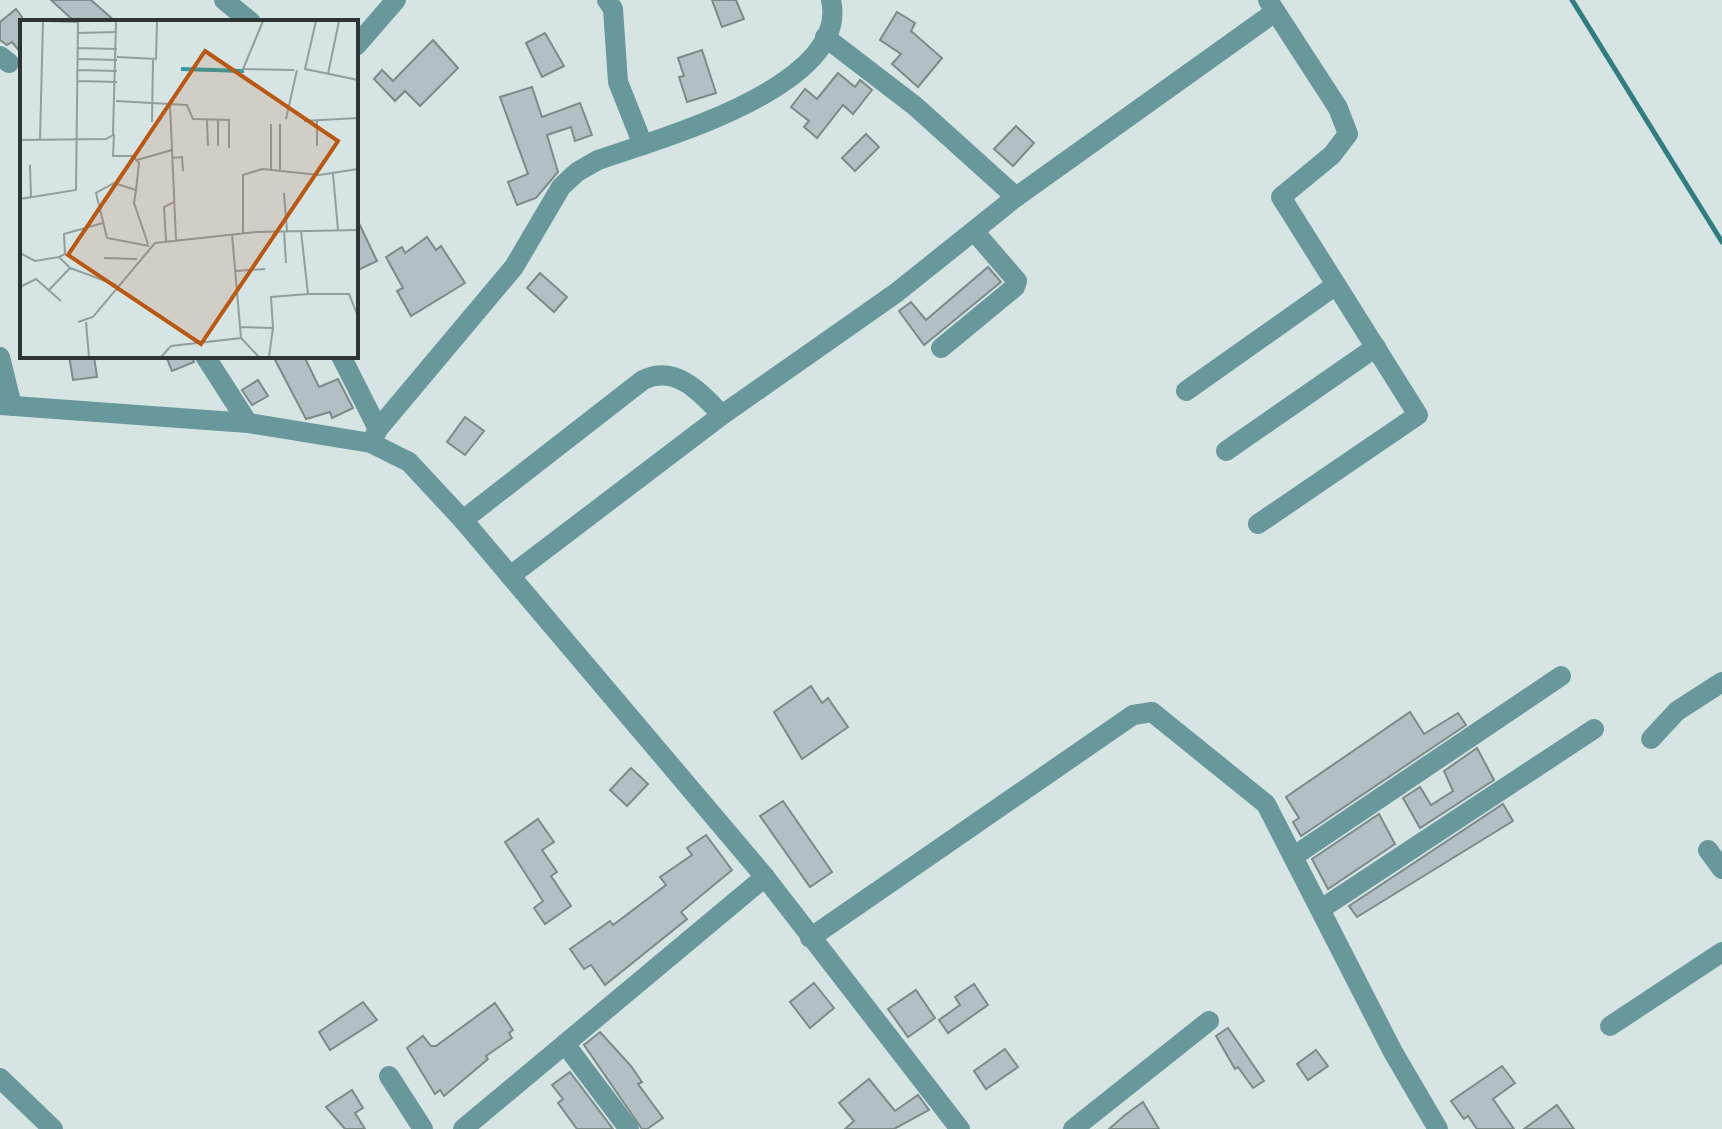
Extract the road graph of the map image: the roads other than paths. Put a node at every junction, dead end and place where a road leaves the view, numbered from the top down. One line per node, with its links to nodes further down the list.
1 (224, 0): 6 (street)
2 (396, 0): 8 (street)
3 (607, 0): 9 (street)
4 (831, 0): 7 (street)
5 (1272, 6): 10 (street); 12 (street)
6 (249, 20)
7 (825, 37): 9 (street); 10 (street)
8 (358, 44)
9 (643, 145): 22 (street)
10 (1016, 197): 11 (street)
11 (974, 231): 14 (street); 20 (street)
12 (1336, 285): 13 (street); 18 (street)
13 (1376, 347): 23 (street); 25 (street)
14 (941, 348)
15 (0, 357): 19 (street)
16 (206, 358): 21 (street)
17 (342, 358): 22 (street)
18 (1186, 391)
19 (6, 406): 21 (street)
20 (722, 415): 24 (street); 26 (street)
21 (248, 423): 22 (street)
22 (374, 436): 24 (street)
23 (1226, 451)
24 (463, 520): 26 (street)
25 (1258, 524)
26 (510, 576): 34 (street)
27 (1561, 676): 32 (street)
28 (1722, 682): 30 (street)
29 (1594, 729): 35 (street)
30 (1651, 739)
31 (1708, 850): 33 (street)
32 (1294, 856): 35 (street); 36 (street)
33 (1722, 869)
34 (765, 877): 36 (street); 40 (street)
35 (1321, 909): 49 (street)
36 (810, 938): 47 (street)
37 (1722, 952): 39 (street)
38 (1209, 1021): 48 (street)
39 (1610, 1026)
40 (565, 1044): 45 (street); 46 (street)
41 (389, 1076): 44 (street)
42 (0, 1078): 43 (street)
43 (53, 1129)
44 (423, 1129)
45 (463, 1129)
46 (629, 1129)
47 (960, 1129)
48 (1073, 1129)
49 (1438, 1129)

